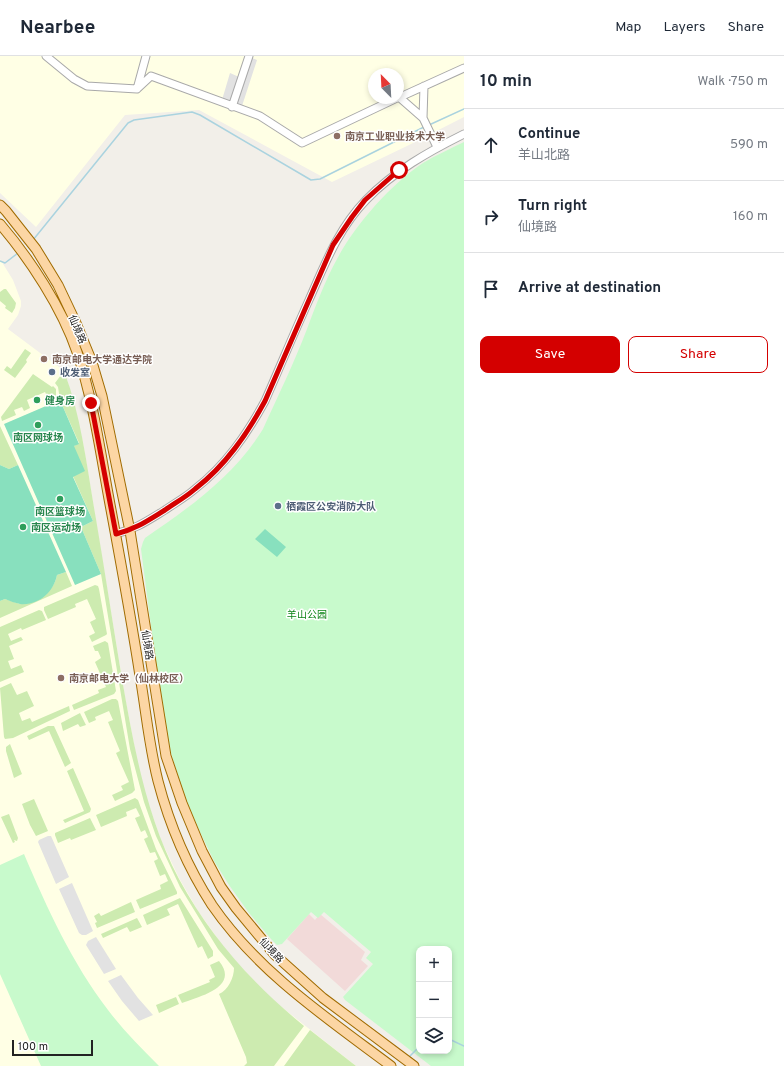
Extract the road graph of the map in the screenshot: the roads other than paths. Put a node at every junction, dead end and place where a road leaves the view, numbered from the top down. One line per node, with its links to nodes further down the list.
1 (46, 56): 6 (street)
2 (146, 56): 6 (street)
3 (249, 56): 10 (street)
4 (464, 68): 5 (street)
5 (424, 86): 7 (street); 11 (street)
6 (137, 89): 10 (street)
7 (404, 95)
8 (404, 103): 11 (street)
9 (385, 104): 10 (street)
10 (232, 107)
11 (423, 118): 13 (street)
12 (464, 134): 13 (street)
13 (437, 147): 16 (street)
14 (0, 205): 16 (main road, 仙境路)
15 (0, 224): 17 (main road, 仙境路)
16 (130, 530): 17 (street); 19 (main road, 仙境路)
17 (116, 534): 18 (main road, 仙境路)
18 (390, 1065)
19 (414, 1066)

